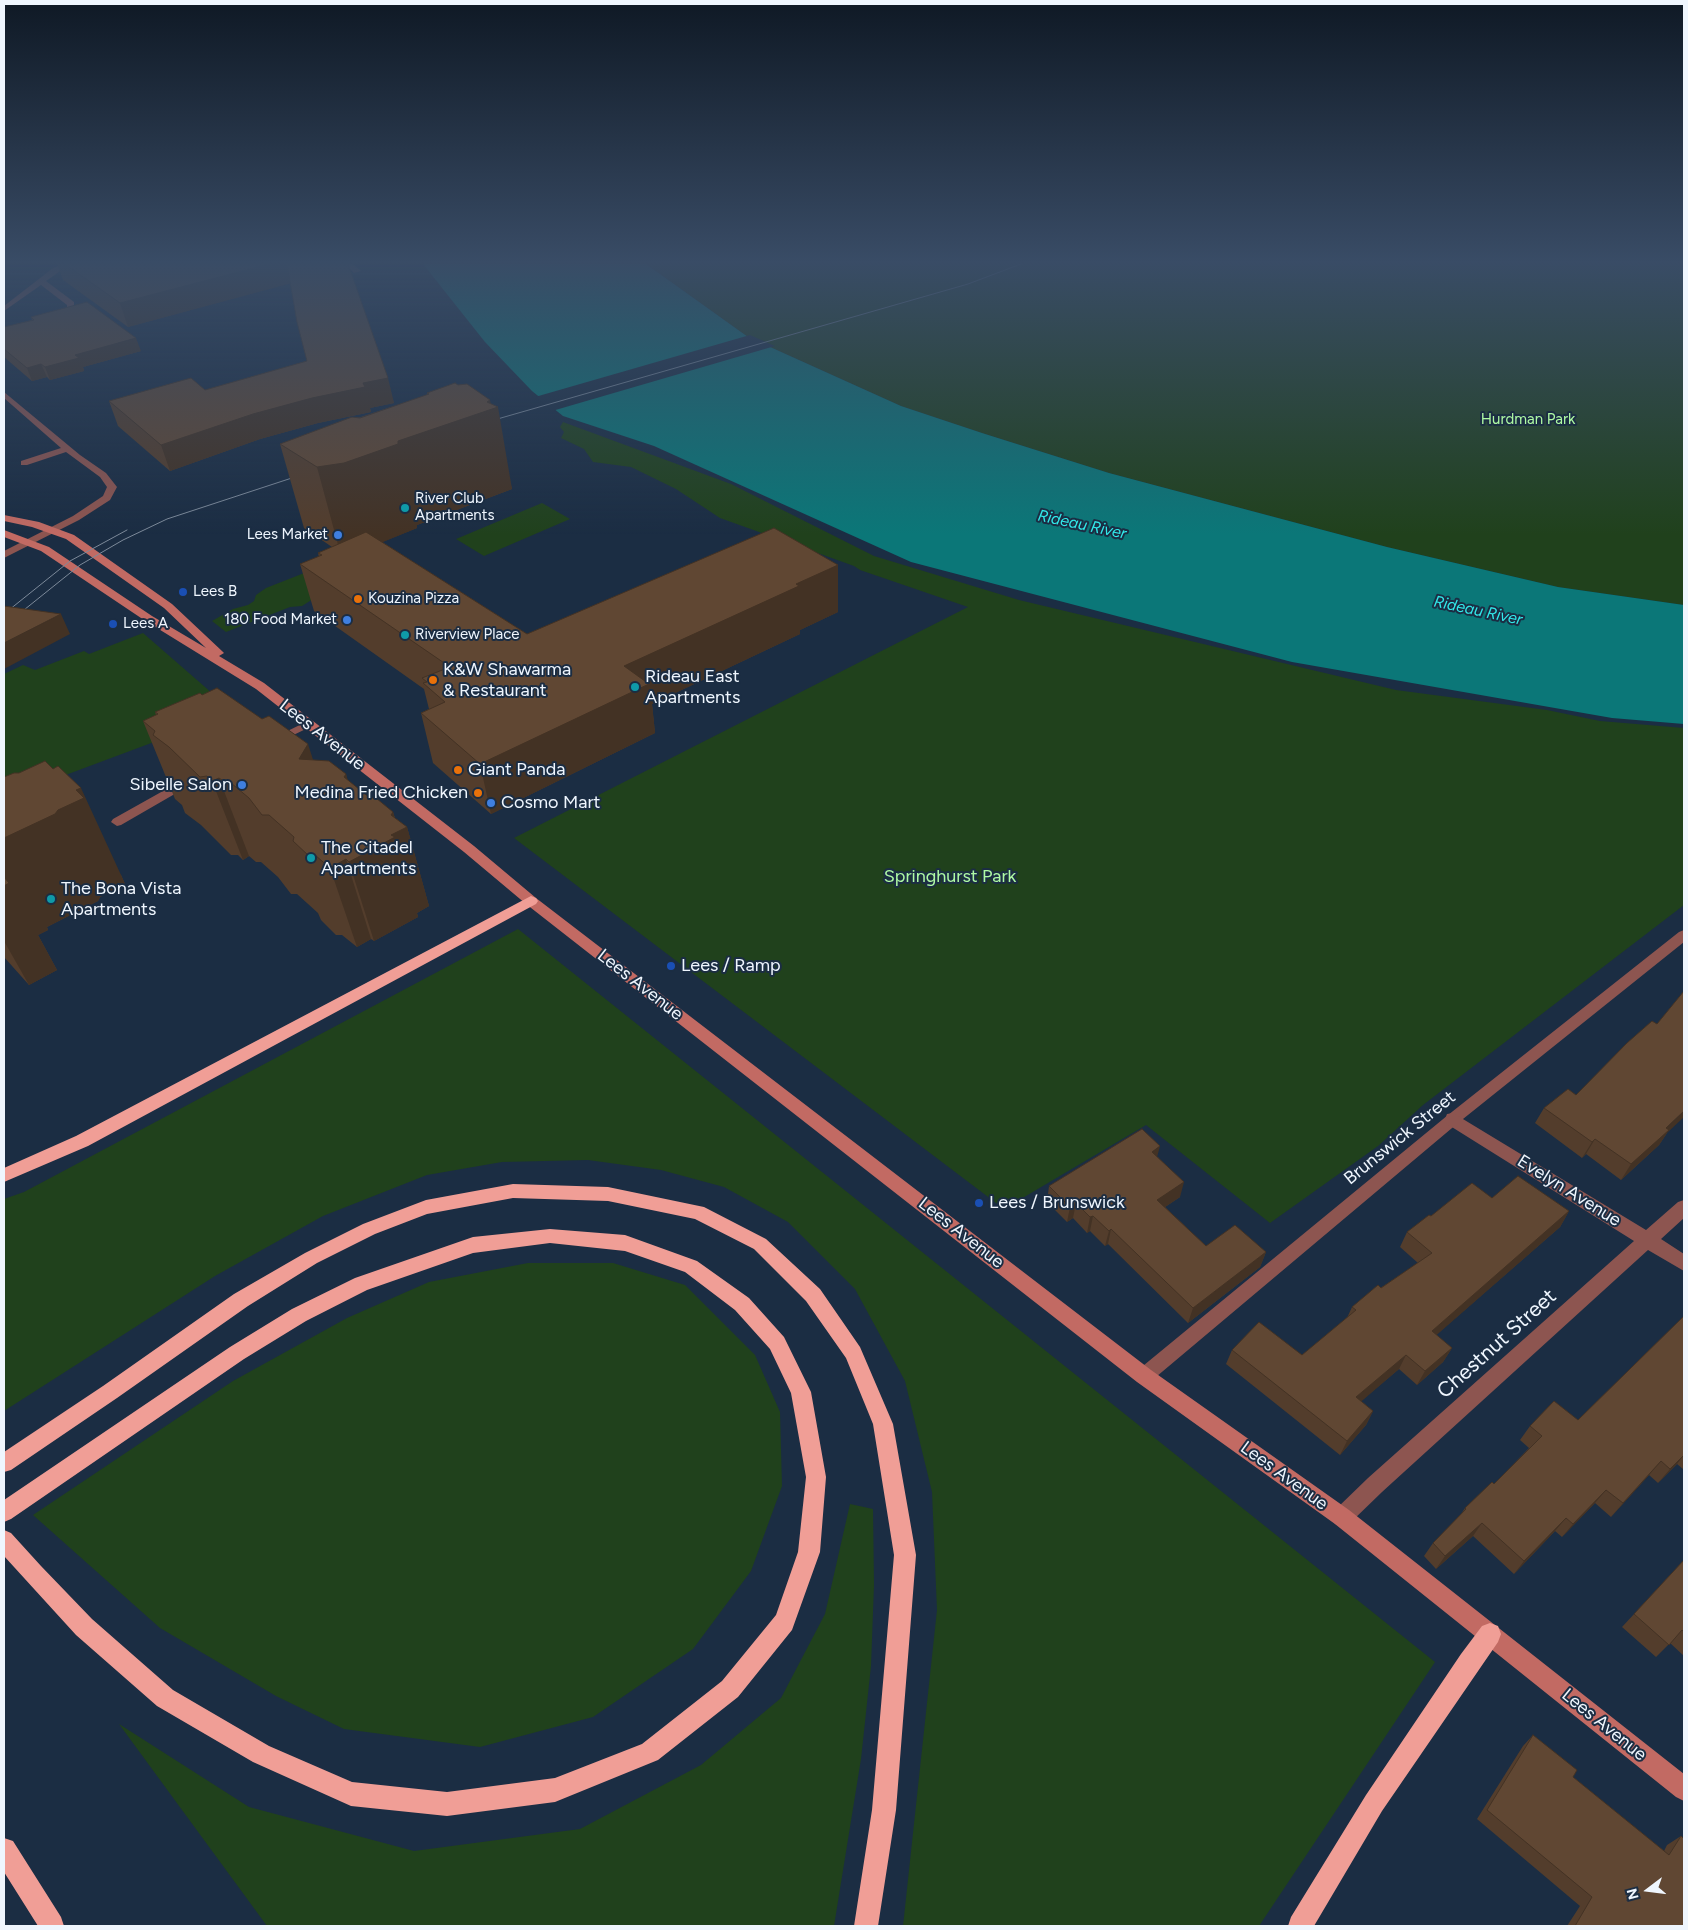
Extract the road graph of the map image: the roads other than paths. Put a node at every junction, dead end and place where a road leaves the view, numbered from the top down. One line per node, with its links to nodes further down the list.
1 (4, 395): 2 (lane)
2 (68, 448): 3 (lane); 5 (lane)
3 (24, 463)
4 (4, 518): 5 (main road, Lees Avenue)
5 (54, 530): 7 (lane); 9 (main road, Lees Avenue)
6 (4, 533): 7 (main road, Lees Avenue)
7 (30, 542): 8 (lane); 9 (main road, Lees Avenue)
8 (4, 555)
9 (240, 673): 10 (main road, Lees Avenue)
10 (308, 724): 11 (lane); 14 (main road, Lees Avenue)
11 (266, 744)
12 (198, 776): 13 (lane)
13 (117, 822)
14 (531, 901): 17 (highway); 21 (main road, Lees Avenue)
15 (1684, 935): 16 (lane, Brunswick Street)
16 (1454, 1119): 19 (street, Evelyn Avenue); 21 (lane, Brunswick Street)
17 (4, 1175)
18 (1684, 1207): 19 (street, Chestnut Street)
19 (1648, 1241): 20 (street, Evelyn Avenue); 24 (street, Chestnut Street)
20 (1684, 1263)
21 (1144, 1376): 24 (main road, Lees Avenue)
22 (4, 1463): 30 (highway)
23 (4, 1512): 25 (highway)
24 (1342, 1517): 26 (main road, Lees Avenue)
25 (4, 1540)
26 (1490, 1634): 27 (main road, Lees Avenue); 31 (highway)
27 (1684, 1789)
28 (4, 1850): 29 (highway)
29 (52, 1926)
30 (866, 1926)
31 (1300, 1926)

